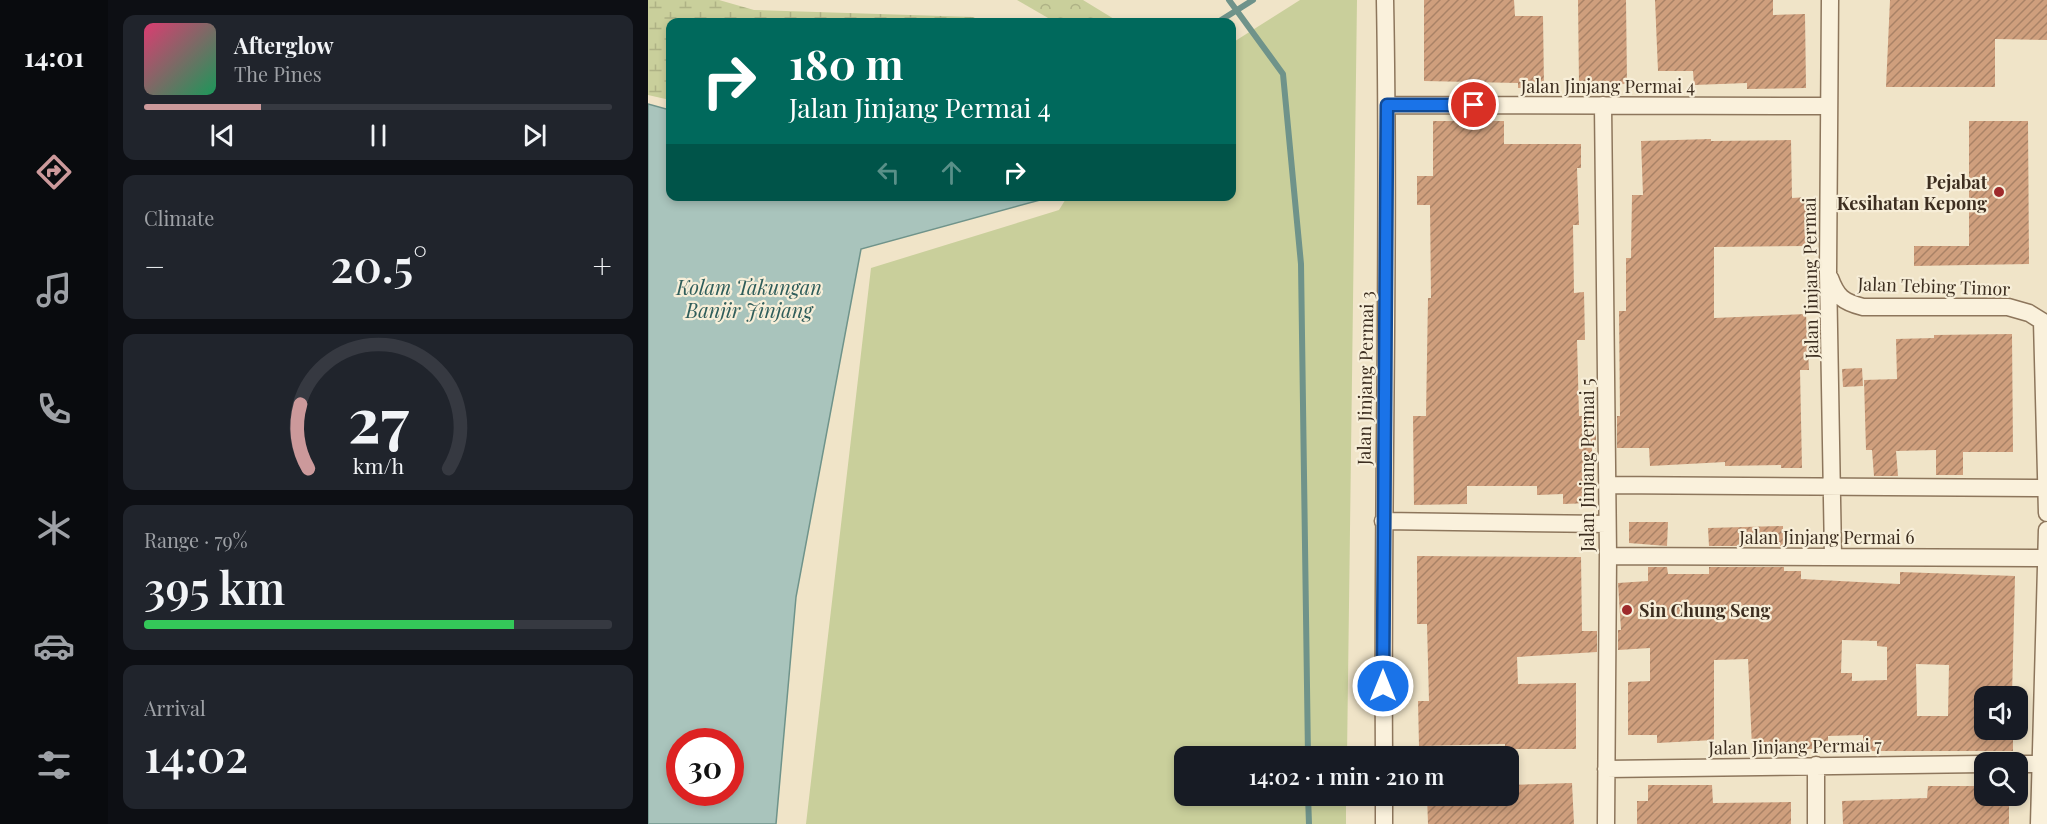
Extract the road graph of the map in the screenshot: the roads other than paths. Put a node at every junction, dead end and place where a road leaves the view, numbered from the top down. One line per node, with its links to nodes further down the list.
1 (1385, 0): 3 (street, Jalan Jinjang Permai 3)
2 (1830, 0): 5 (street, Jalan Jinjang Permai)
3 (1387, 105): 4 (street, Jalan Jinjang Permai 4); 12 (street, Jalan Jinjang Permai 3)
4 (1604, 105): 5 (street, Jalan Jinjang Permai 4); 8 (street, Jalan Jinjang Permai 5)
5 (1829, 106): 6 (street, Jalan Jinjang Permai)
6 (1828, 272): 7 (street, Jalan Tebing Timor); 9 (street, Jalan Jinjang Permai)
7 (2045, 320): 10 (street, Jalan Tebing Timor)
8 (1607, 485): 9 (street); 13 (street, Jalan Jinjang Permai 5)
9 (1832, 487): 10 (street); 16 (street, Jalan Jinjang Permai)
10 (2047, 488): 11 (street, Jalan Tebing Timor)
11 (2047, 513)
12 (1383, 521): 13 (street); 18 (street, Jalan Jinjang Permai 3)
13 (1607, 524): 15 (street, Jalan Jinjang Permai 5)
14 (2047, 530): 17 (street)
15 (1608, 556): 16 (street, Jalan Jinjang Permai 6); 23 (street, Jalan Jinjang Permai 5)
16 (1833, 556): 17 (street, Jalan Jinjang Permai 6)
17 (2046, 558): 21 (street)
18 (1384, 746)
19 (1974, 764): 22 (street, Jalan Jinjang Permai 7)
20 (2028, 764): 21 (street)
21 (2039, 764): 28 (street)
22 (1816, 765): 23 (street, Jalan Jinjang Permai 7); 27 (street)
23 (1606, 769): 26 (street, Jalan Jinjang Permai 5)
24 (1384, 806): 25 (street)
25 (1384, 824)
26 (1606, 824)
27 (1816, 824)
28 (2039, 824)

